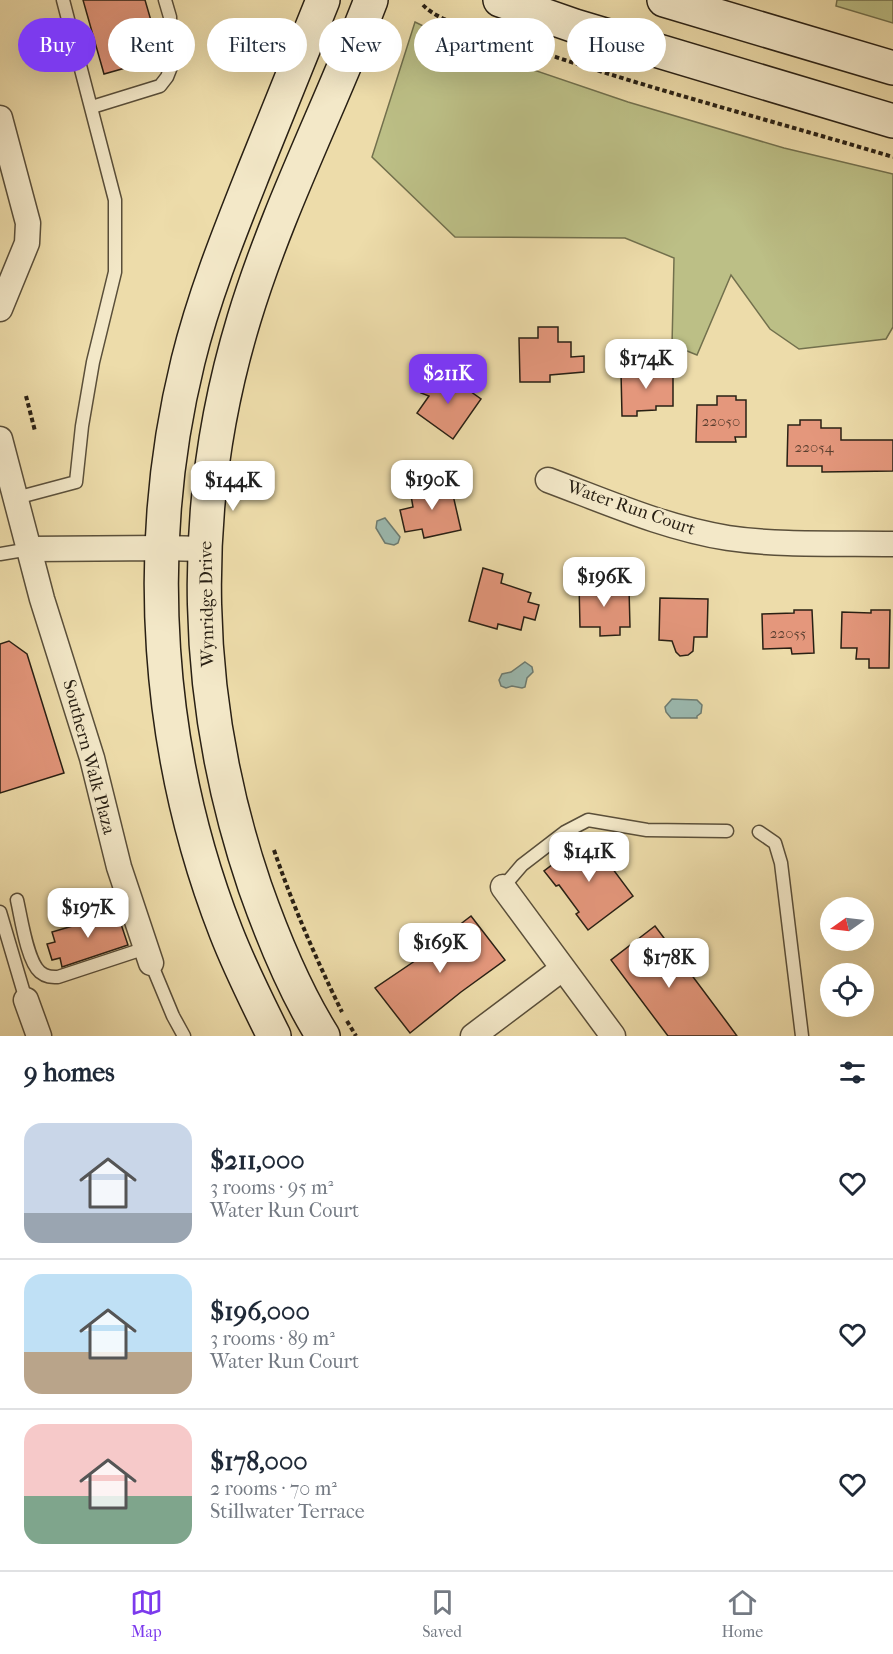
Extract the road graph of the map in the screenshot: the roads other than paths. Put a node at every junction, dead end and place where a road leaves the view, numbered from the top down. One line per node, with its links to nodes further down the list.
1 (63, 0): 8 (lane)
2 (165, 0): 8 (lane)
3 (323, 0): 16 (street)
4 (371, 0): 18 (street, Wynridge Drive)
5 (500, 0): 10 (street)
6 (664, 0): 7 (street)
7 (893, 68)
8 (92, 107): 14 (lane)
9 (0, 118): 11 (street)
10 (893, 121)
11 (0, 309)
12 (0, 439): 14 (street, Southern Walk Plaza)
13 (548, 480): 15 (street, Water Run Court)
14 (16, 498): 17 (street, Southern Walk Plaza)
15 (893, 544)
16 (163, 548): 17 (street); 18 (street); 30 (street)
17 (30, 549): 19 (lane); 25 (street, Southern Walk Plaza)
18 (204, 549): 31 (street, Wynridge Drive)
19 (0, 554)
20 (727, 831): 22 (lane)
21 (759, 832): 34 (lane)
22 (503, 886): 26 (street)
23 (16, 900): 25 (lane)
24 (0, 912): 27 (lane)
25 (148, 956): 29 (lane)
26 (562, 969): 32 (street); 33 (street)
27 (26, 1000): 28 (street)
28 (39, 1036)
29 (184, 1036)
30 (274, 1036)
31 (323, 1036)
32 (473, 1036)
33 (612, 1036)
34 (802, 1036)

